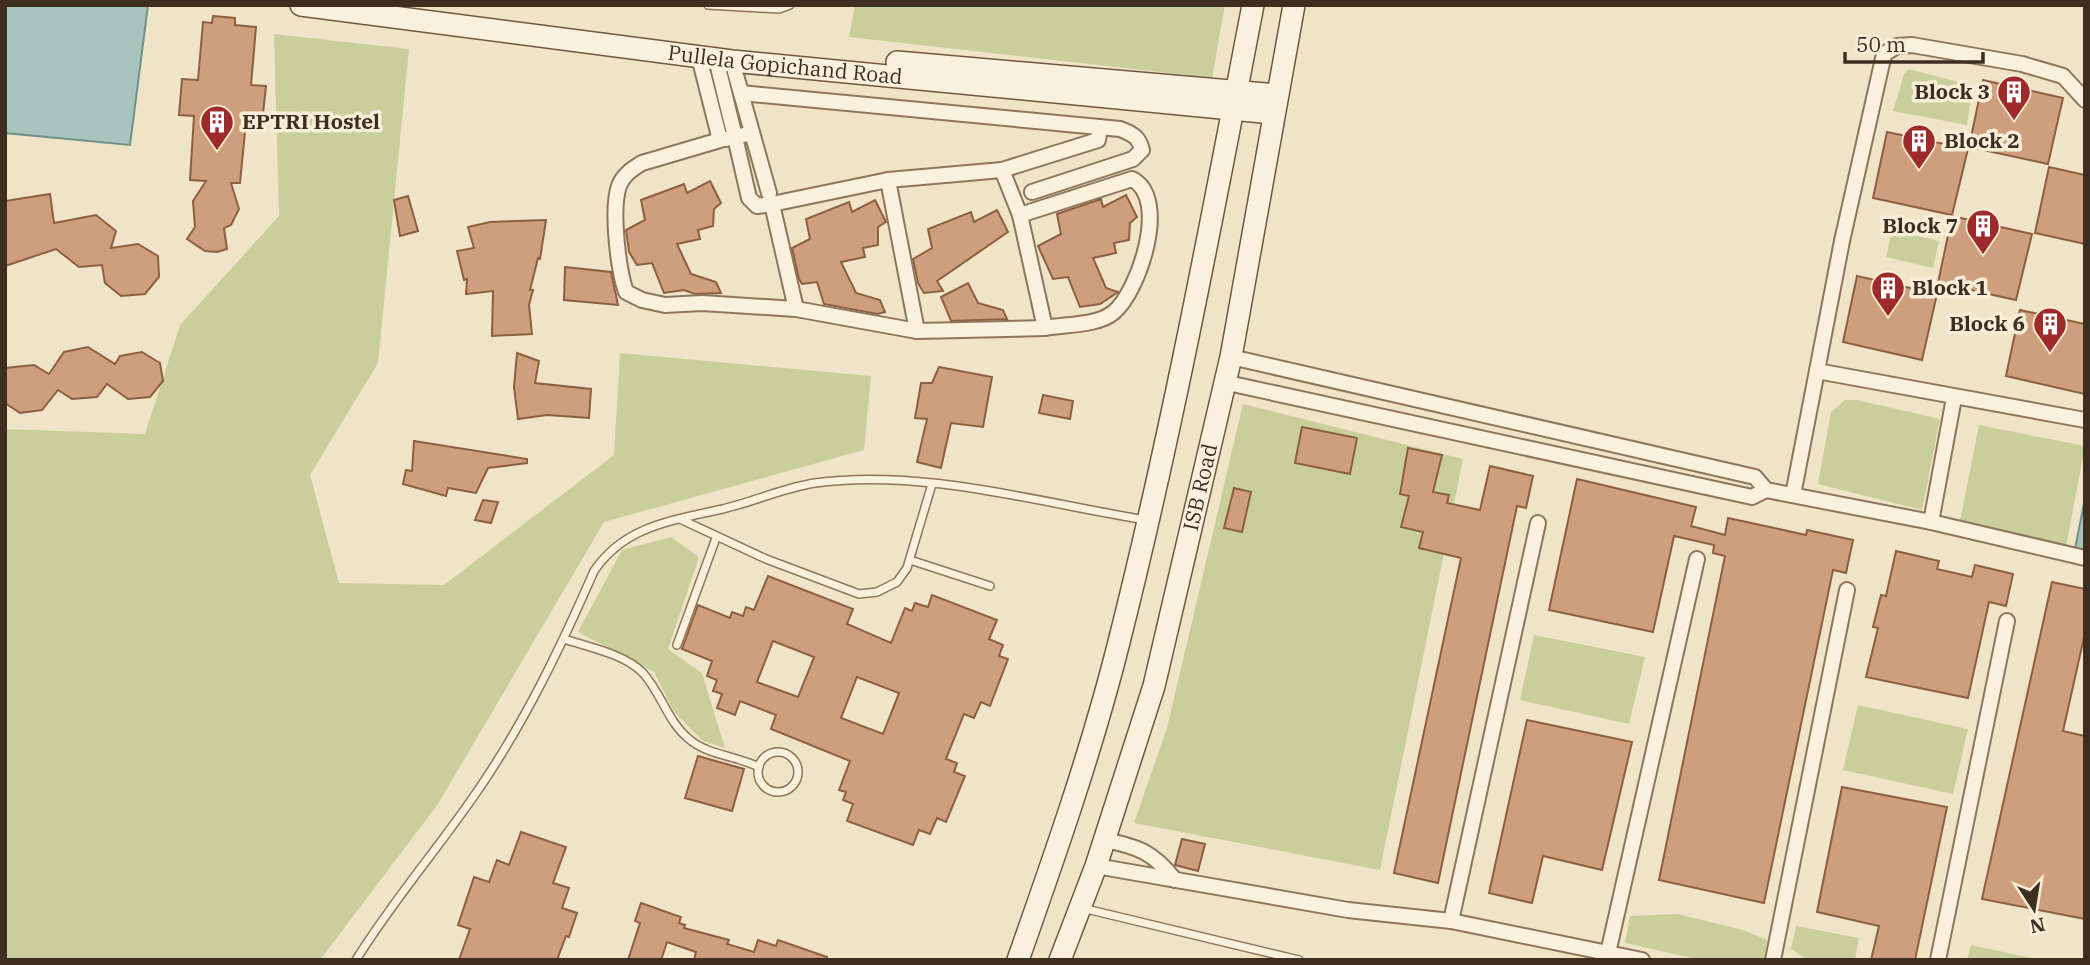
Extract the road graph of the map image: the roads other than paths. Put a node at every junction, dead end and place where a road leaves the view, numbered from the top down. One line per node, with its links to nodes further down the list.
1 (301, 5): 7 (main road, Pullela Gopichand Road)
2 (384, 5): 7 (main road, Pullela Gopichand Road)
3 (708, 5): 4 (lane)
4 (790, 5)
5 (1253, 5): 11 (main road, ISB Road)
6 (1294, 5): 12 (main road, ISB Road)
7 (704, 55): 8 (main road, Pullela Gopichand Road); 8 (main road, Pullela Gopichand Road); 9 (street); 15 (street); 16 (street)
8 (878, 67): 11 (main road, Pullela Gopichand Road)
9 (741, 93): 13 (street); 14 (street)
10 (2085, 100): 26 (street)
11 (1235, 101): 12 (main road, Pullela Gopichand Road); 34 (main road, ISB Road)
12 (1275, 104): 25 (main road, ISB Road)
13 (1100, 127): 17 (street); 19 (street)
14 (752, 132): 15 (street); 20 (street)
15 (735, 137): 16 (street); 20 (street)
16 (720, 140): 22 (street)
17 (1002, 170): 18 (street); 21 (street)
18 (888, 180): 20 (street); 24 (street)
19 (1032, 192)
20 (770, 199): 22 (street)
21 (1020, 215): 23 (street); 23 (street)
22 (796, 309): 24 (street)
23 (1045, 328): 24 (street)
24 (917, 331)
25 (1231, 357): 27 (main road, ISB Road); 31 (street)
26 (1817, 371): 28 (street); 32 (street)
27 (1223, 382): 31 (street); 47 (main road, ISB Road)
28 (1954, 397): 29 (street); 35 (street)
29 (2085, 420)
30 (932, 484): 33 (lane); 34 (lane); 40 (lane)
31 (1766, 490): 32 (street)
32 (1793, 495): 35 (street)
33 (679, 519): 37 (lane); 44 (lane)
34 (1147, 520): 54 (main road, ISB Road)
35 (1931, 522): 38 (street)
36 (1538, 523): 51 (street)
37 (716, 537): 40 (lane); 45 (lane)
38 (2085, 558)
39 (1697, 559): 52 (street)
40 (910, 560): 41 (lane)
41 (990, 586)
42 (1847, 590): 58 (street)
43 (2007, 621): 59 (street)
44 (564, 639): 46 (lane); 53 (lane)
45 (677, 645)
46 (759, 767): 46 (lane)
47 (1105, 840): 48 (main road, ISB Road); 49 (street)
48 (1096, 866): 49 (street); 50 (main road, ISB Road)
49 (1175, 880): 51 (street)
50 (1080, 907): 55 (main road, ISB Road); 56 (lane)
51 (1451, 921): 52 (street)
52 (1608, 953): 57 (street)
53 (356, 960)
54 (1018, 960)
55 (1060, 960)
56 (1299, 960)
57 (1642, 960)
58 (1773, 960)
59 (1938, 960)

